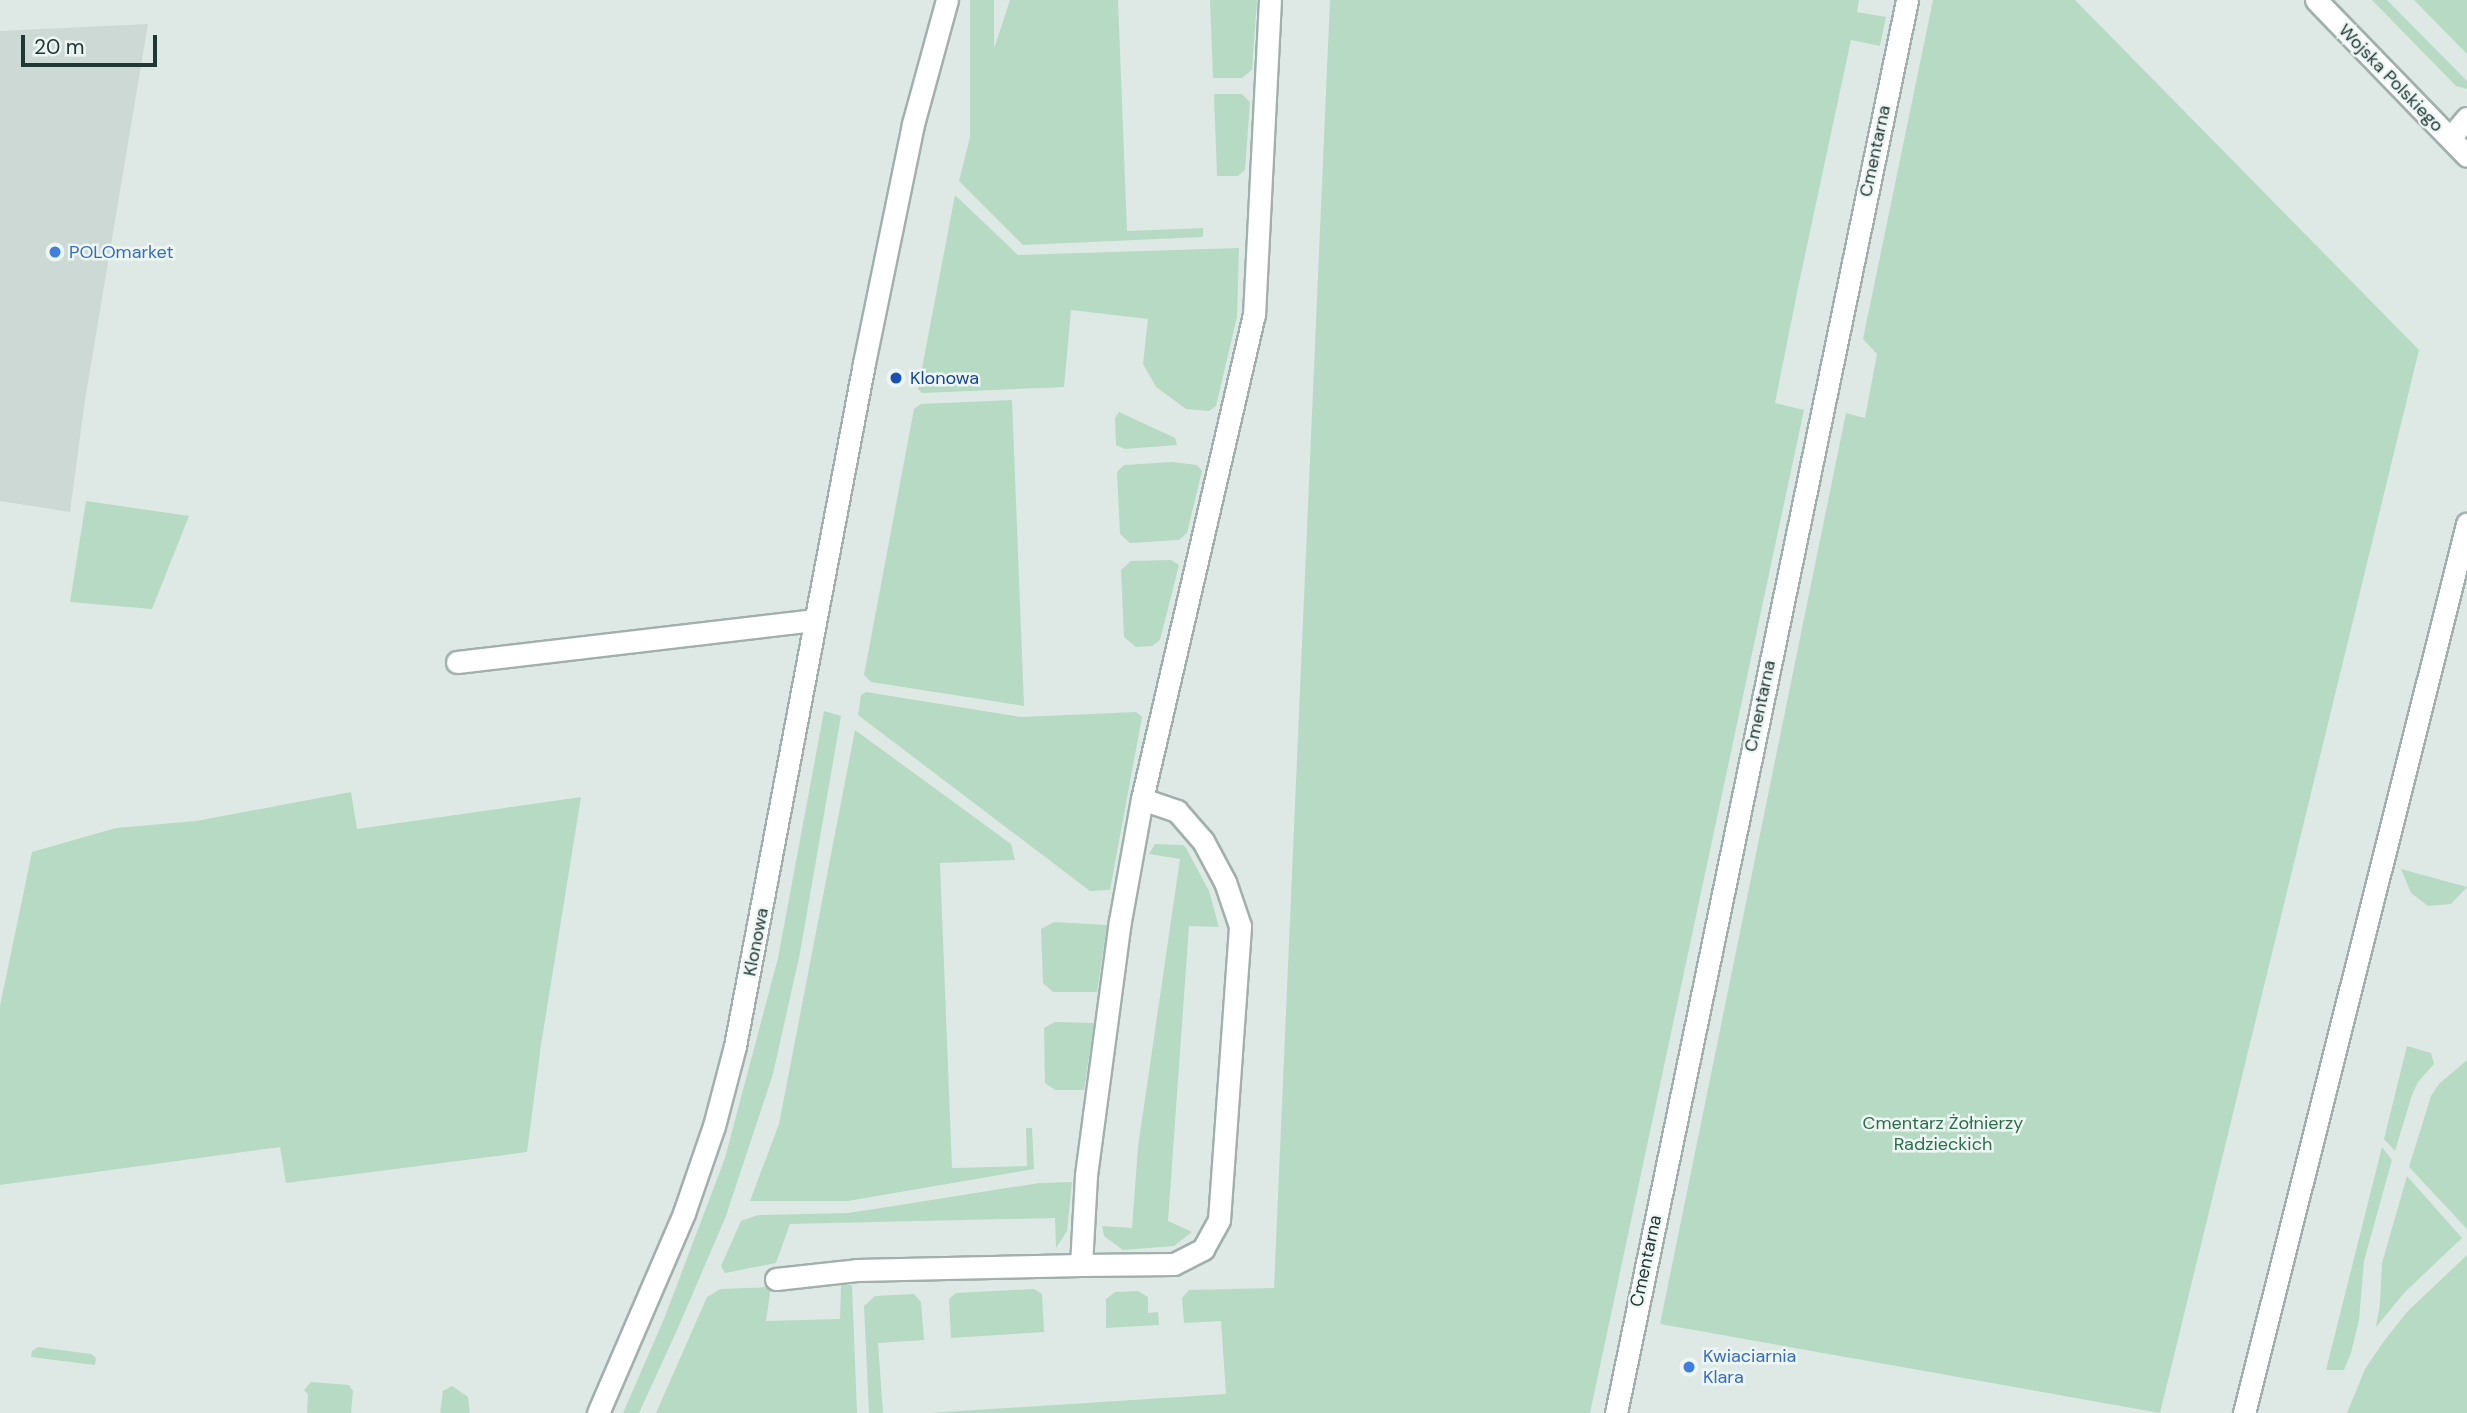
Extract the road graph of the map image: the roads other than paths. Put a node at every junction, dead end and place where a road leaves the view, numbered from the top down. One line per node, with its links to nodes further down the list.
1 (947, 0): 9 (street, Klonowa)
2 (1270, 0): 11 (street)
3 (1907, 0): 15 (street, Cmentarna)
4 (2316, 0): 6 (street, Wojska Polskiego)
5 (2467, 118): 6 (street)
6 (2450, 138): 7 (street, Wojska Polskiego)
7 (2467, 156)
8 (2467, 525): 16 (street)
9 (814, 621): 10 (street); 14 (street, Klonowa)
10 (457, 662)
11 (1142, 799): 12 (street); 12 (street)
12 (1081, 1265): 13 (street)
13 (776, 1279)
14 (598, 1413)
15 (1616, 1413)
16 (2244, 1413)

